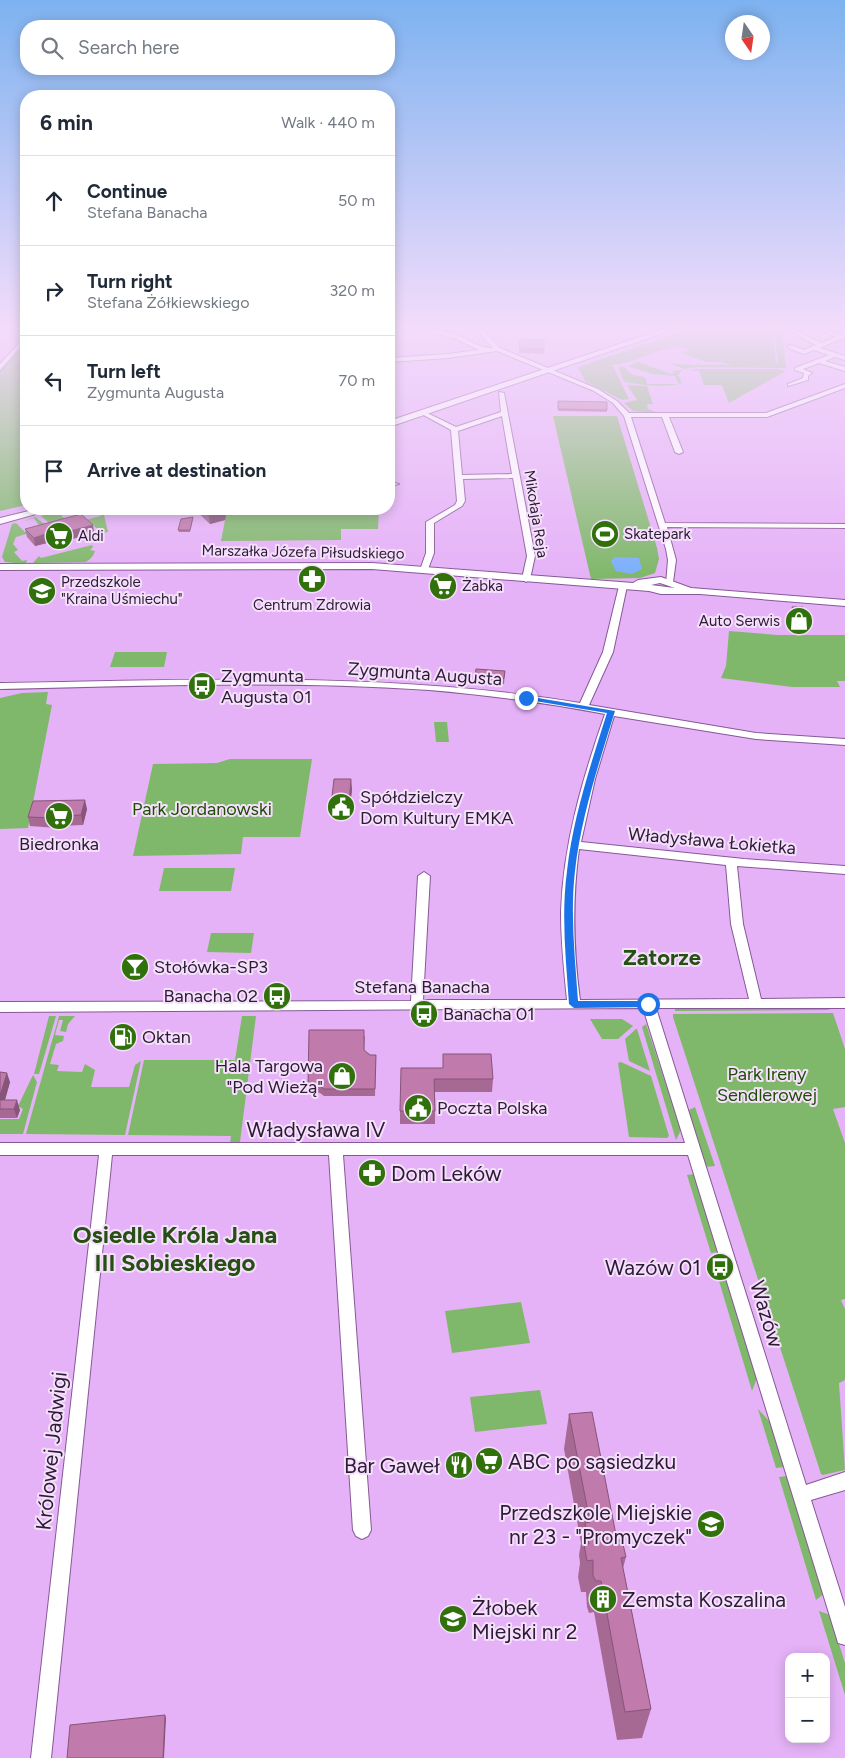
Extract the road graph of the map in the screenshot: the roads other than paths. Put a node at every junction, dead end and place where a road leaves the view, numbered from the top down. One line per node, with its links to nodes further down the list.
1 (429, 411): 5 (street)
2 (504, 411): 6 (street, Mikołaja Reja)
3 (623, 411): 7 (street)
4 (778, 411): 8 (street)
5 (423, 413): 9 (street); 10 (street)
6 (505, 414): 10 (street); 12 (street, Mikołaja Reja)
7 (627, 415): 8 (street); 18 (street)
8 (665, 416): 11 (street)
9 (395, 422)
10 (454, 430): 13 (street)
11 (678, 452)
12 (516, 476): 13 (street); 23 (street, Mikołaja Reja)
13 (458, 477): 22 (street)
14 (20, 511): 16 (street)
15 (24, 515): 17 (street)
16 (0, 516)
17 (0, 521)
18 (662, 525): 19 (street); 20 (street)
19 (845, 526)
20 (670, 569): 24 (street); 26 (street)
21 (0, 570): 22 (street, Marszałka Józefa Piłsudskiego)
22 (424, 570): 23 (street, Marszałka Józefa Piłsudskiego)
23 (526, 579): 25 (street, Marszałka Józefa Piłsudskiego)
24 (653, 583): 25 (street, Marszałka Józefa Piłsudskiego); 26 (street); 27 (street, Marszałka Józefa Piłsudskiego)
25 (609, 584): 27 (street, Marszałka Józefa Piłsudskiego)
26 (672, 585): 28 (street)
27 (623, 586): 30 (street)
28 (845, 603)
29 (0, 686): 30 (street, Zygmunta Augusta)
30 (583, 707): 31 (street, Zygmunta Augusta)
31 (611, 711): 32 (street, Zygmunta Augusta); 33 (street)
32 (845, 742)
33 (575, 845): 34 (street, Władysława Łokietka); 38 (street)
34 (730, 862): 35 (street, Władysława Łokietka); 40 (street)
35 (845, 870)
36 (424, 876): 41 (street)
37 (845, 1003): 40 (street, Stefana Banacha)
38 (574, 1004): 39 (street, Stefana Banacha); 41 (street, Stefana Banacha)
39 (648, 1004): 40 (street, Stefana Banacha); 43 (street, Wazów)
40 (756, 1004)
41 (417, 1005): 42 (street, Stefana Banacha)
42 (0, 1007)
43 (693, 1148): 45 (street, Władysława IV); 48 (street, Wazów)
44 (0, 1149): 46 (street, Władysława IV)
45 (336, 1149): 46 (street, Władysława IV); 49 (street)
46 (106, 1150): 51 (street, Królowej Jadwigi)
47 (845, 1481): 48 (street)
48 (801, 1495): 50 (street, Wazów)
49 (362, 1530)
50 (845, 1636)
51 (41, 1758)

